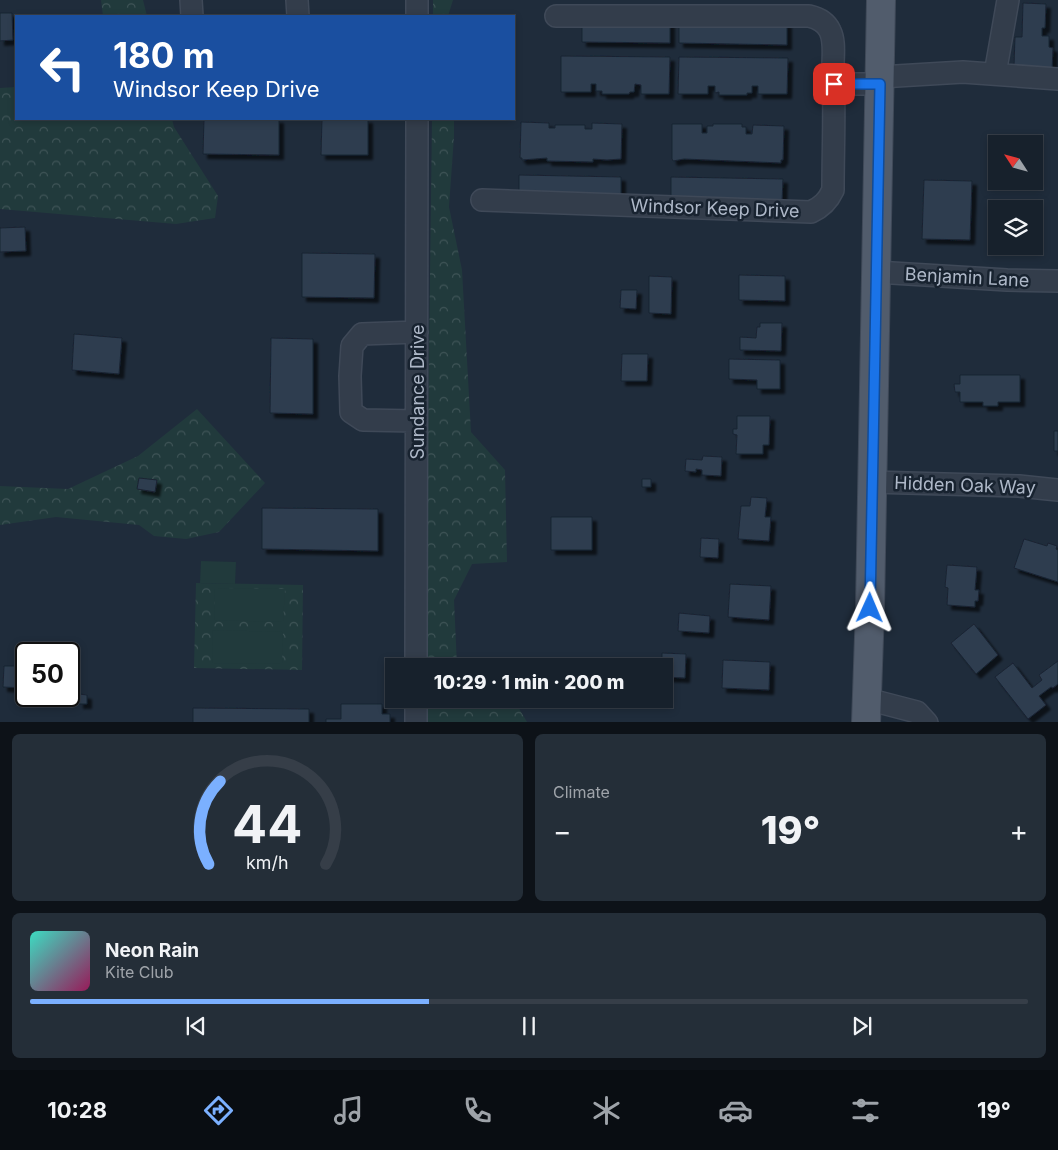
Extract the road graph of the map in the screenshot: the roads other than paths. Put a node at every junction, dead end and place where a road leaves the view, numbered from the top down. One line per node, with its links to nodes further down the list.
1 (191, 0): 6 (street)
2 (297, 0): 7 (street)
3 (417, 0): 8 (street)
4 (881, 0): 12 (main road)
5 (1008, 0): 10 (street)
6 (192, 15)
7 (298, 15)
8 (417, 15)
9 (556, 16): 13 (street, Windsor Keep Drive)
10 (995, 74): 11 (street); 12 (street)
11 (1058, 79)
12 (880, 81): 13 (street); 16 (main road)
13 (834, 84): 15 (street, Windsor Keep Drive)
14 (417, 120): 18 (street, Sundance Drive)
15 (482, 200)
16 (876, 272): 17 (street, Benjamin Lane); 20 (main road)
17 (1058, 282)
18 (417, 332): 19 (street, Sundance Drive); 19 (street)
19 (416, 421): 22 (street, Sundance Drive)
20 (872, 482): 21 (street, Hidden Oak Way); 24 (main road)
21 (1058, 490)
22 (416, 658)
23 (416, 708): 25 (street)
24 (866, 711): 26 (street)
25 (416, 722)
26 (927, 722)

